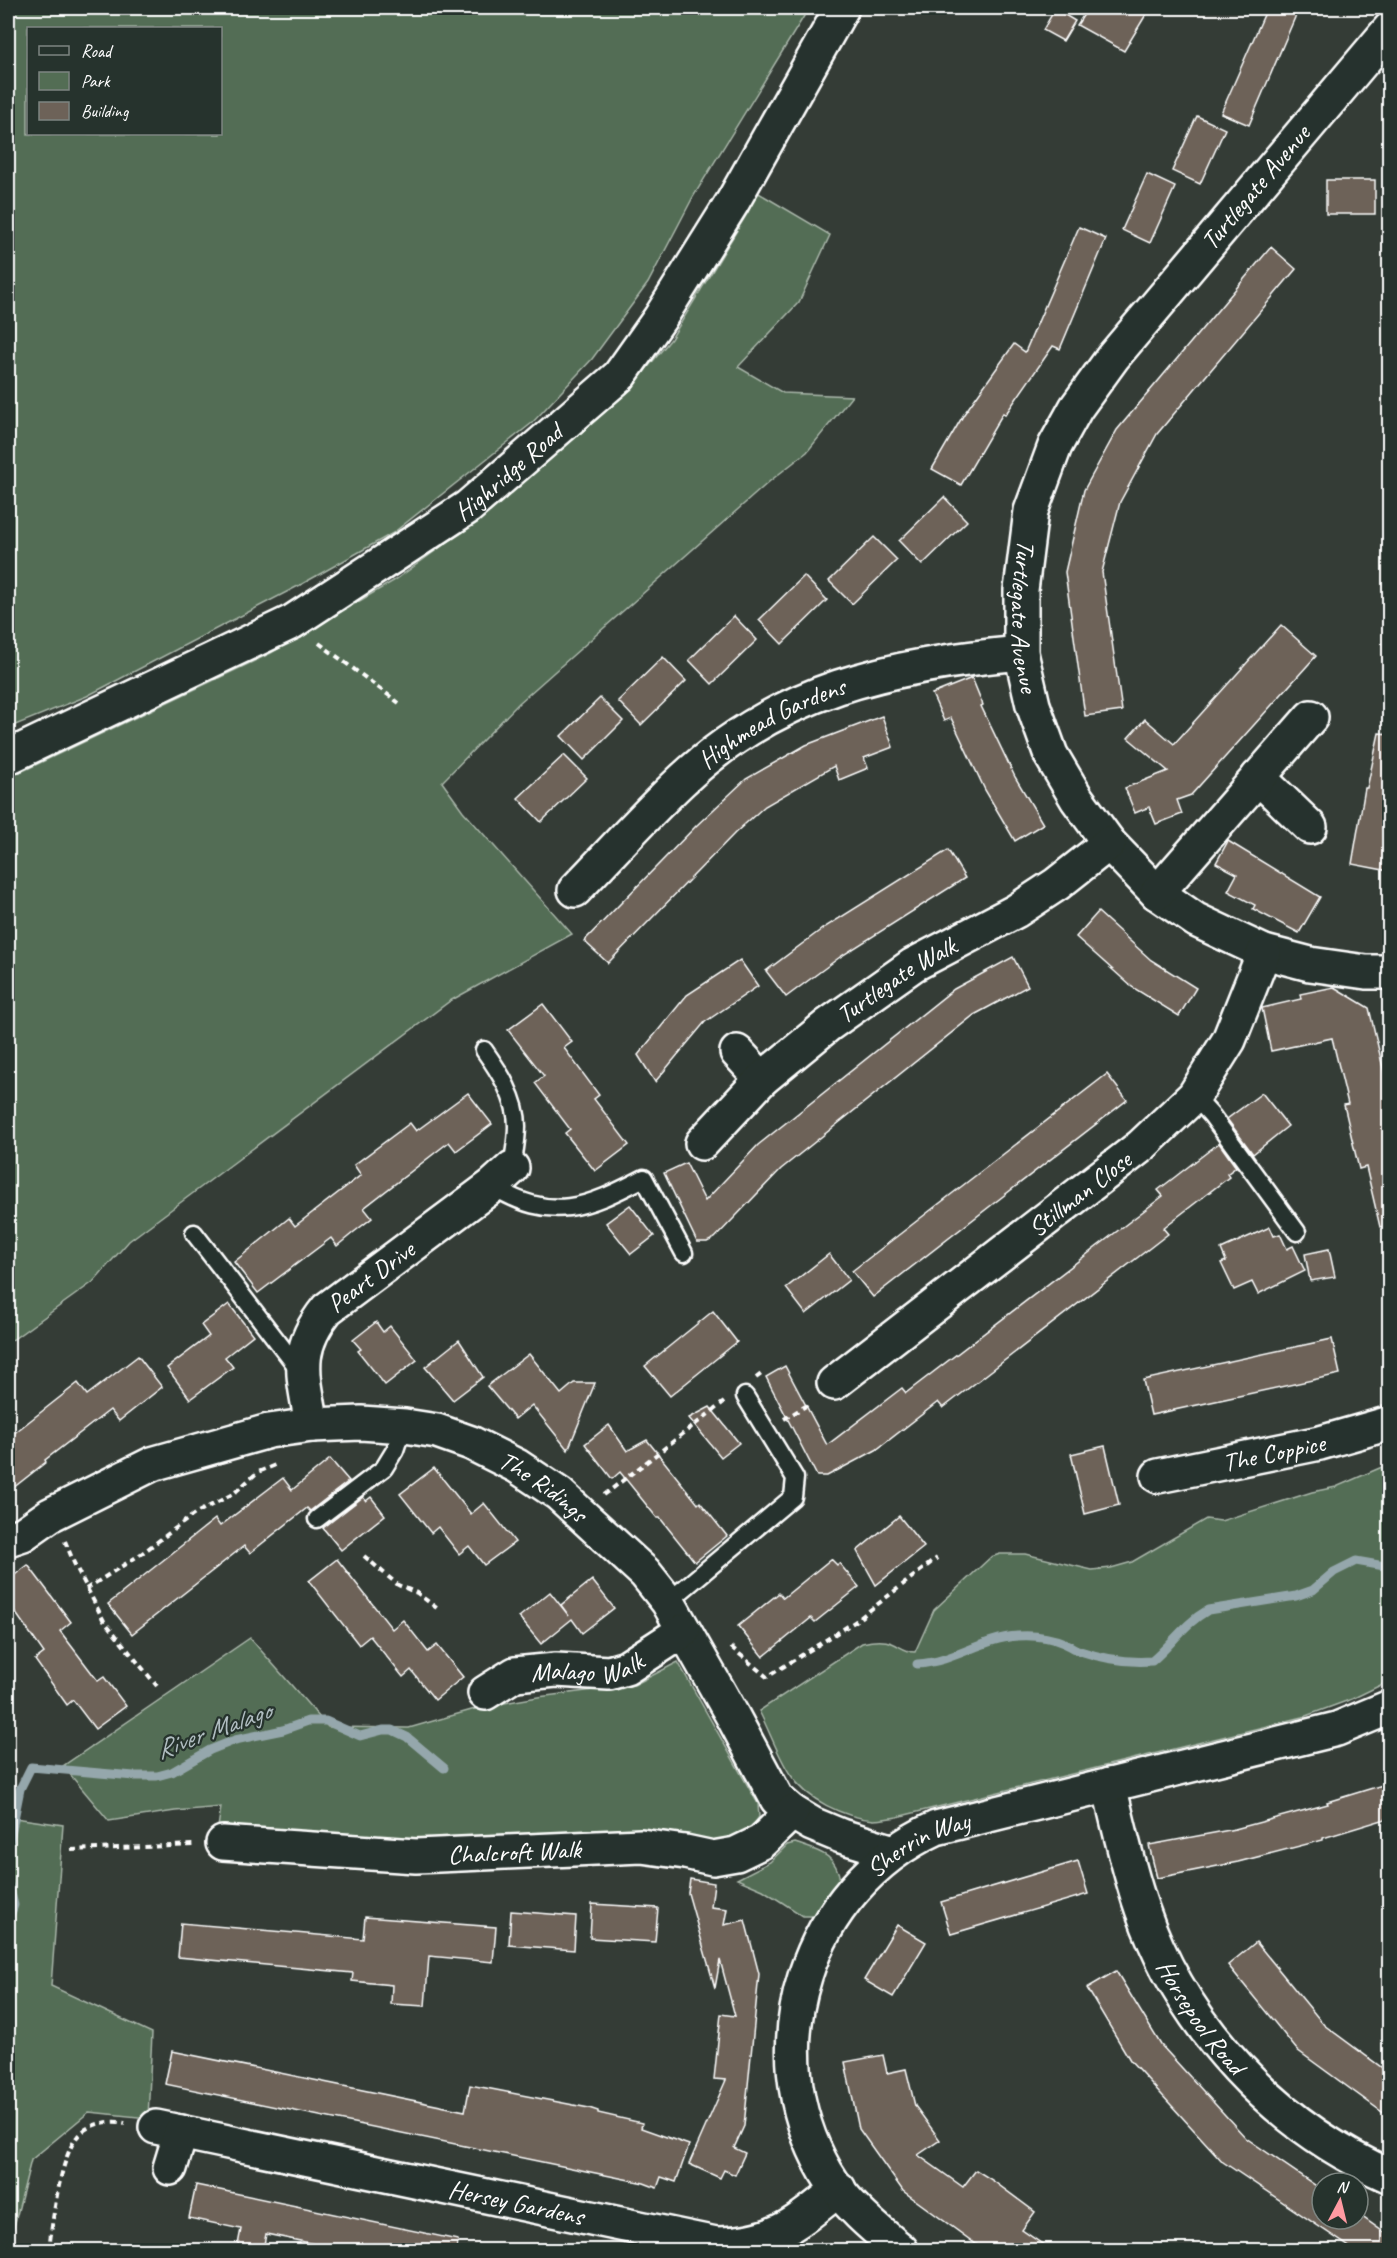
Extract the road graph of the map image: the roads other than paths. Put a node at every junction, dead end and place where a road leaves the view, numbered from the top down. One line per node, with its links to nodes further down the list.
1 (842, 8): 5 (street, Highridge Road)
2 (1389, 29): 3 (street, Turtlegate Avenue)
3 (1021, 653): 8 (street, Turtlegate Avenue); 9 (street, Highmead Gardens)
4 (1311, 717): 6 (street)
5 (8, 757)
6 (1258, 777): 7 (street); 10 (street)
7 (1310, 826)
8 (1109, 843): 10 (street, Turtlegate Avenue); 15 (street, Turtlegate Walk)
9 (575, 890)
10 (1157, 893): 11 (street, Turtlegate Avenue)
11 (1264, 952): 12 (street, Turtlegate Avenue); 16 (street, Stillman Close)
12 (1389, 972)
13 (484, 1050): 18 (lane)
14 (737, 1052): 15 (street)
15 (762, 1079): 17 (street, Turtlegate Walk)
16 (1194, 1096): 19 (lane); 23 (street, Stillman Close)
17 (702, 1143)
18 (502, 1177): 21 (lane); 22 (street, Peart Drive)
19 (1297, 1232)
20 (194, 1233): 22 (lane)
21 (684, 1253)
22 (304, 1377): 26 (street, Peart Drive)
23 (834, 1383)
24 (741, 1392): 31 (lane)
25 (1389, 1423): 28 (street, The Coppice)
26 (312, 1425): 27 (street, The Ridings); 30 (street, The Ridings)
27 (403, 1426): 29 (lane); 31 (street, The Ridings)
28 (1158, 1476)
29 (317, 1519)
30 (8, 1539)
31 (668, 1602): 32 (street, The Ridings)
32 (687, 1639): 33 (street, Malago Walk); 36 (street, The Ridings)
33 (485, 1693)
34 (1389, 1707): 35 (street, Sherrin Way)
35 (1109, 1785): 38 (street, Sherrin Way); 40 (street, Horsepool Road)
36 (792, 1812): 37 (street, Chalcroft Walk); 38 (street, The Ridings)
37 (223, 1843)
38 (894, 1852): 41 (street, Sherrin Way)
39 (170, 2168): 41 (street, Hersey Gardens)
40 (1389, 2176)
41 (839, 2189): 42 (street, Sherrin Way)
42 (901, 2250)

